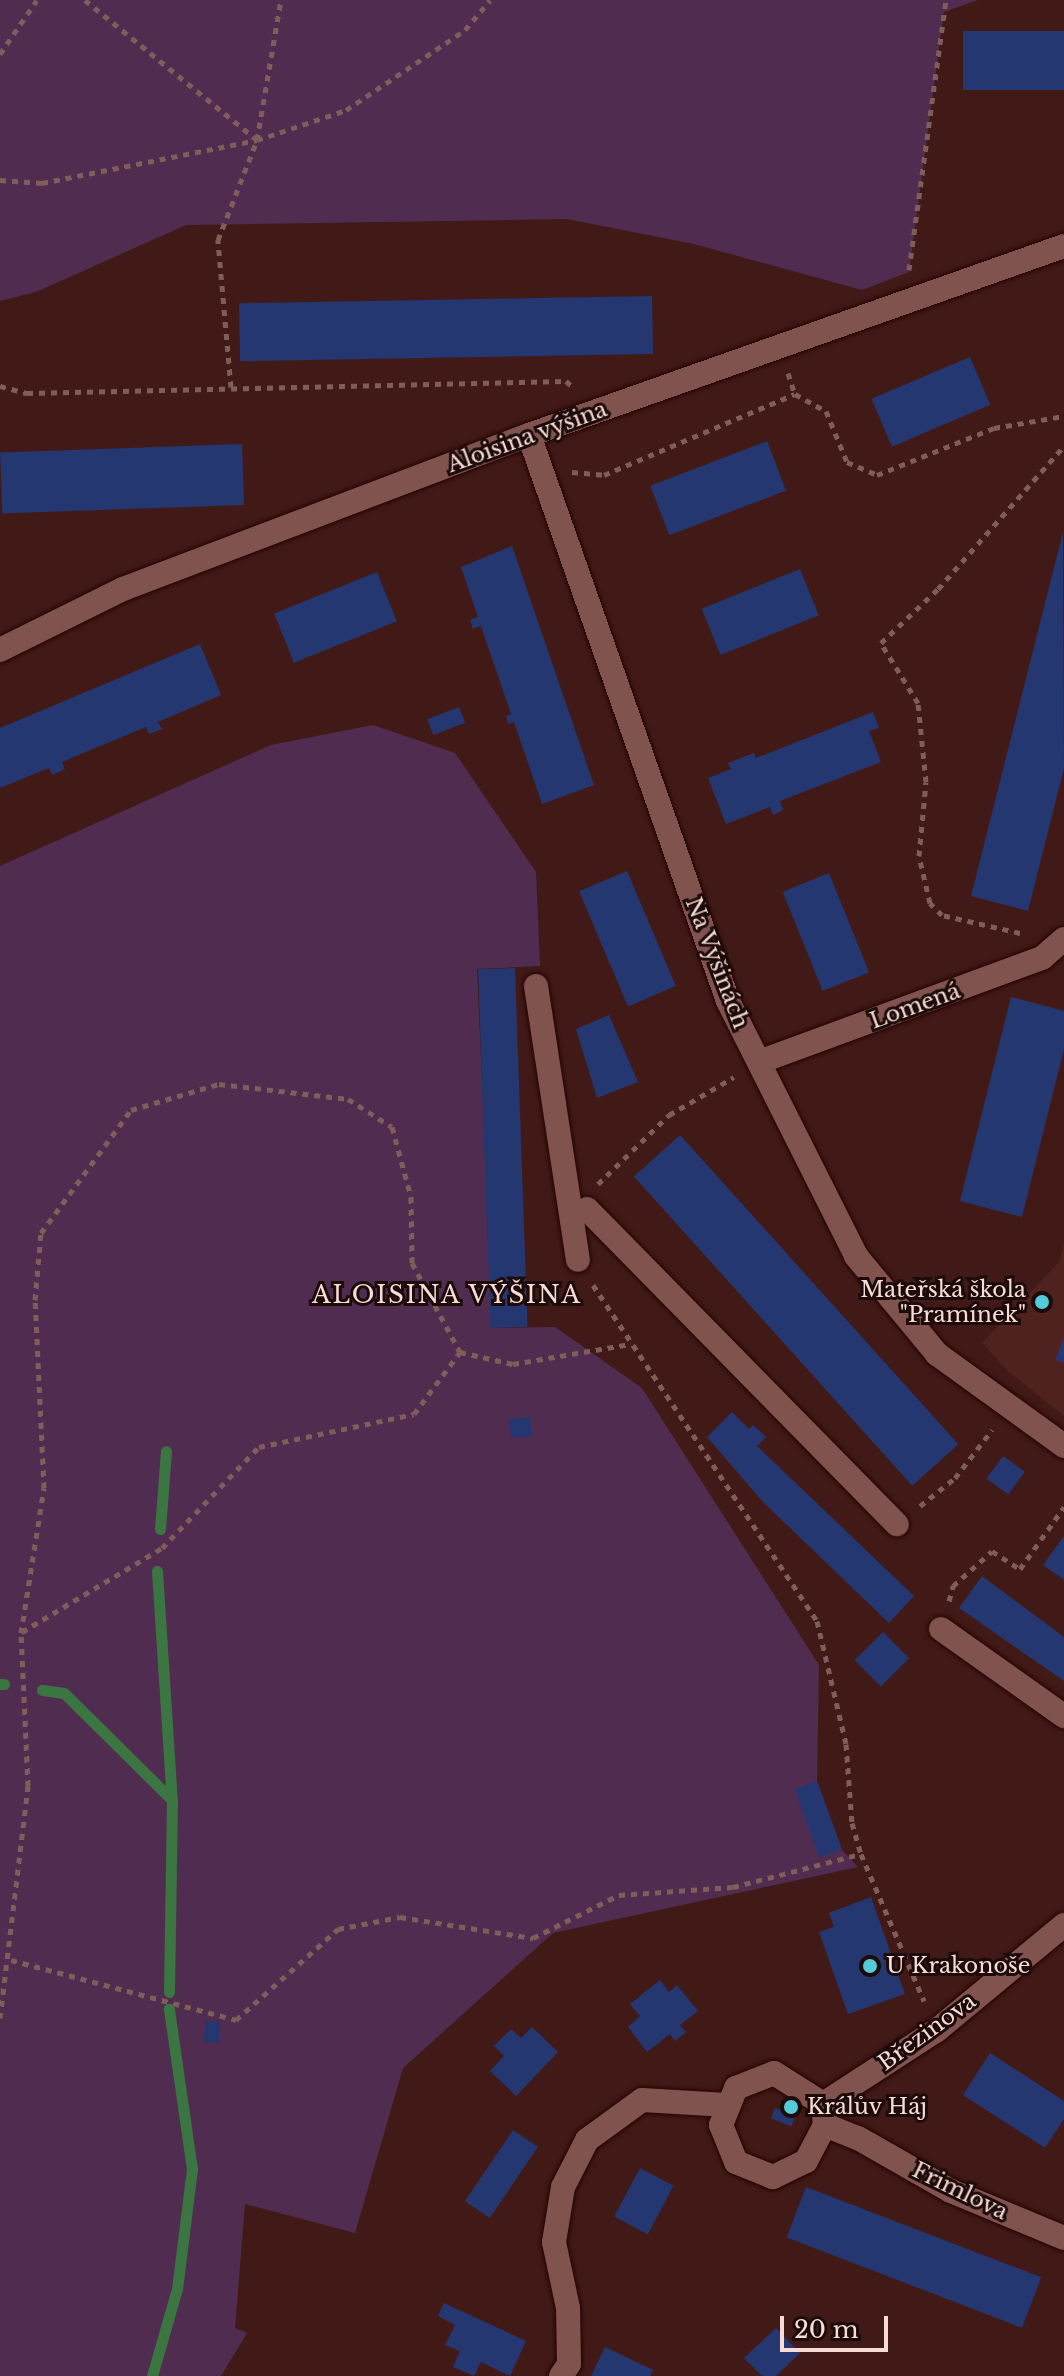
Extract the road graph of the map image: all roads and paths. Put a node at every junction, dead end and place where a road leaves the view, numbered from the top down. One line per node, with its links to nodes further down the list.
1 (37, 0): 6 (path)
2 (85, 0): 7 (path)
3 (281, 0): 7 (path)
4 (490, 0): 7 (path)
5 (946, 0): 10 (path)
6 (0, 54)
7 (257, 140): 8 (path); 12 (path)
8 (0, 180)
9 (1064, 246): 10 (street, Aloisina výšina)
10 (907, 299): 13 (street, Aloisina výšina)
11 (0, 386): 12 (path)
12 (231, 387): 13 (path)
13 (603, 409): 15 (street, Aloisina výšina)
14 (1064, 416): 17 (path)
15 (529, 435): 17 (street, Na Výšinách); 18 (street, Aloisina výšina)
16 (1064, 446): 19 (path)
17 (541, 470): 22 (street, Na Výšinách)
18 (0, 650)
19 (1033, 935)
20 (1064, 939): 22 (street, Lomená)
21 (536, 986): 24 (street)
22 (759, 1062): 23 (path); 27 (street, Na Výšinách)
23 (587, 1209): 30 (street)
24 (578, 1260): 25 (path)
25 (630, 1344): 26 (path); 34 (path)
26 (460, 1352): 32 (path); 32 (path)
27 (1009, 1406): 28 (street, Na Výšinách); 30 (path)
28 (1064, 1446)
29 (1064, 1507): 31 (path)
30 (897, 1524)
31 (941, 1629): 33 (street)
32 (21, 1633): 36 (path)
33 (1064, 1716)
34 (861, 1854): 36 (path); 38 (path)
35 (1064, 1925): 38 (street, Březinova)
36 (11, 1960): 37 (path)
37 (0, 2018)
38 (937, 2030): 40 (street, Březinova)
39 (727, 2105): 40 (street); 40 (street, Březinova); 42 (street)
40 (824, 2115): 41 (street, Frimlova)
41 (1064, 2238)
42 (561, 2376)

